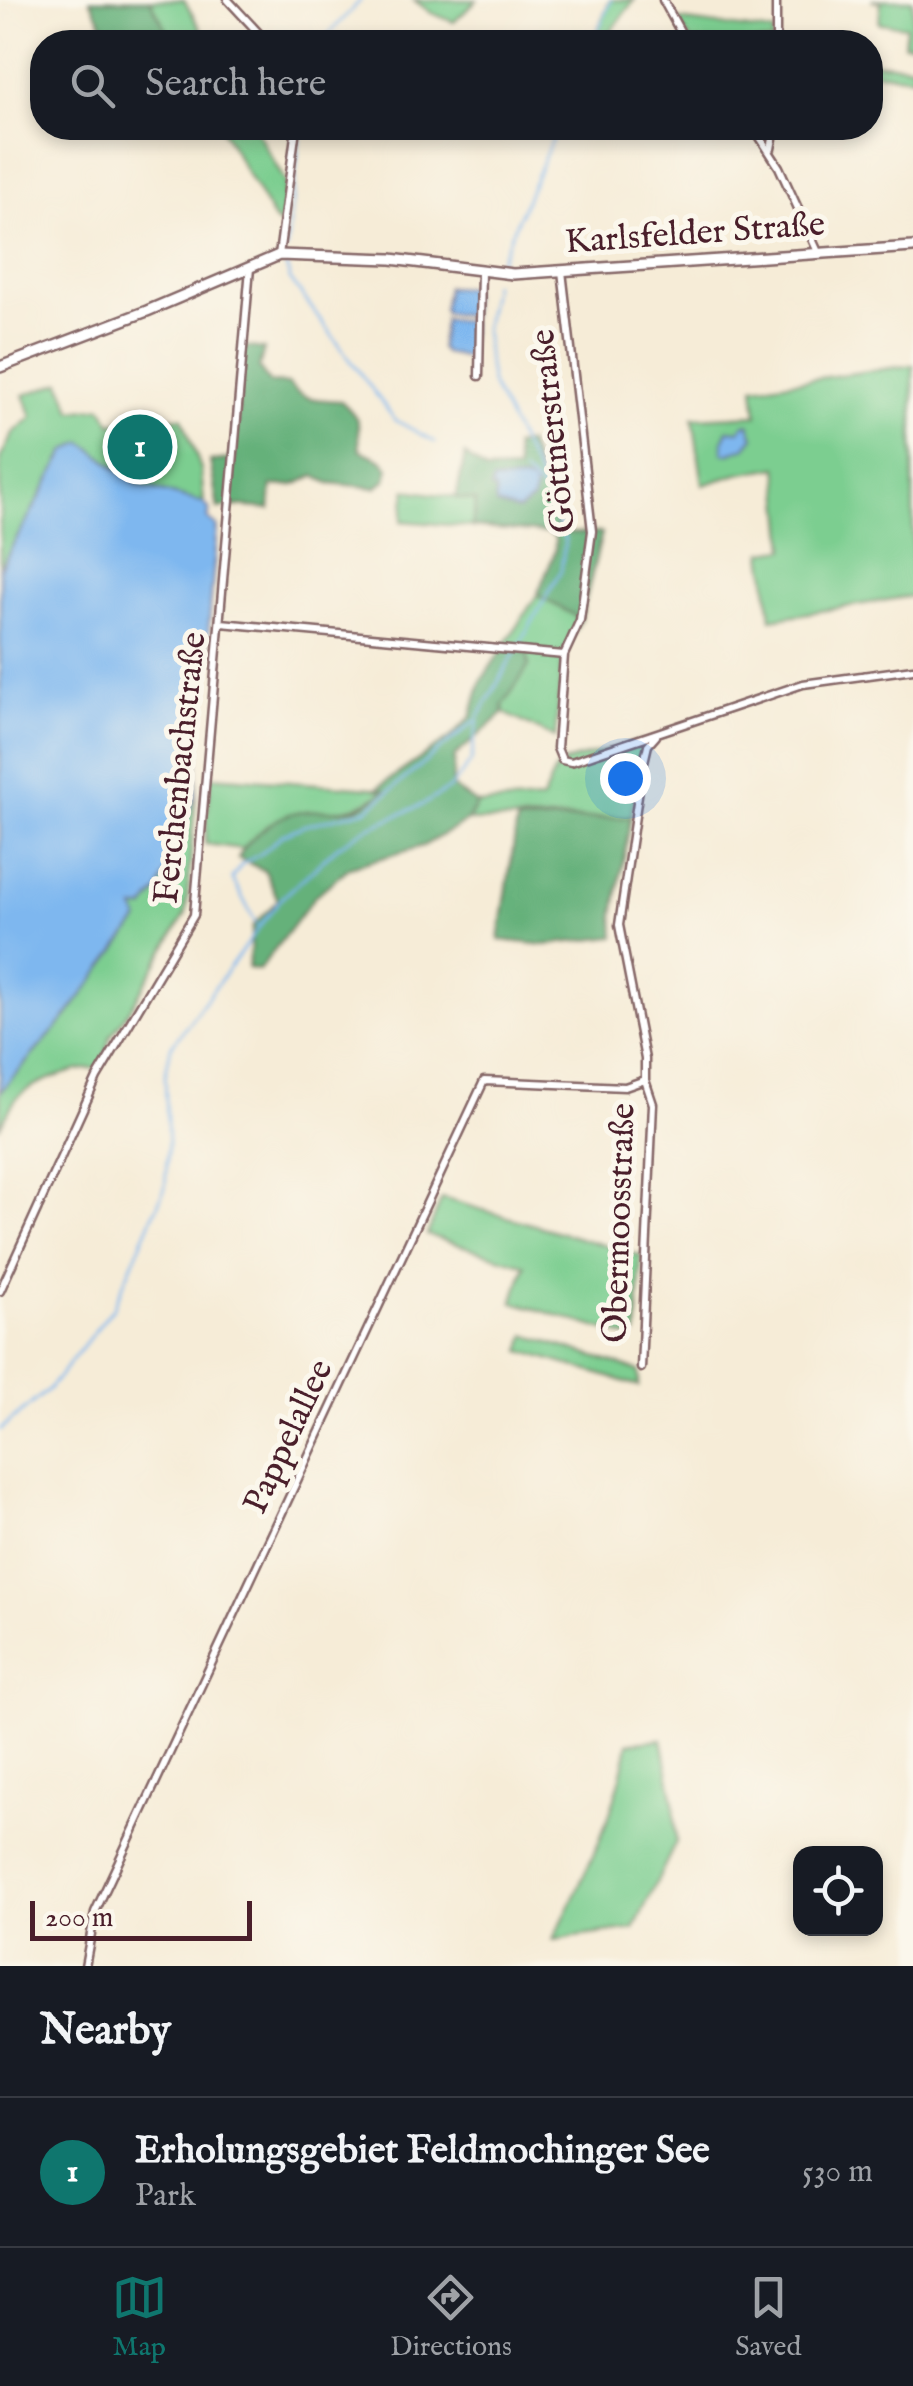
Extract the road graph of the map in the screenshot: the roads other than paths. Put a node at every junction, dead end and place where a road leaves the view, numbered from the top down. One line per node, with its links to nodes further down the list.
1 (228, 0): 4 (street)
2 (663, 0): 5 (street)
3 (776, 0): 6 (street)
4 (256, 30)
5 (679, 30)
6 (776, 30)
7 (294, 140): 13 (street)
8 (763, 140): 10 (street)
9 (773, 140): 10 (street)
10 (771, 150): 12 (street)
11 (913, 247): 12 (street, Karlsfelder Straße)
12 (818, 252): 16 (street, Karlsfelder Straße)
13 (278, 255): 14 (street, Karlsfelder Straße); 15 (street, Karlsfelder Straße)
14 (251, 265): 17 (street, Karlsfelder Straße); 19 (street, Ferchenbachstraße)
15 (482, 270): 16 (street, Karlsfelder Straße); 18 (street)
16 (562, 270): 20 (street, Göttnerstraße)
17 (0, 367)
18 (479, 376)
19 (221, 624): 20 (street); 24 (street, Ferchenbachstraße)
20 (564, 655): 22 (street, Göttnerstraße)
21 (913, 669): 22 (street)
22 (661, 732): 23 (street, Obermoosstraße)
23 (645, 1080): 25 (street, Obermoosstraße); 26 (street, Pappelallee)
24 (0, 1291)
25 (641, 1368)
26 (85, 1966)

